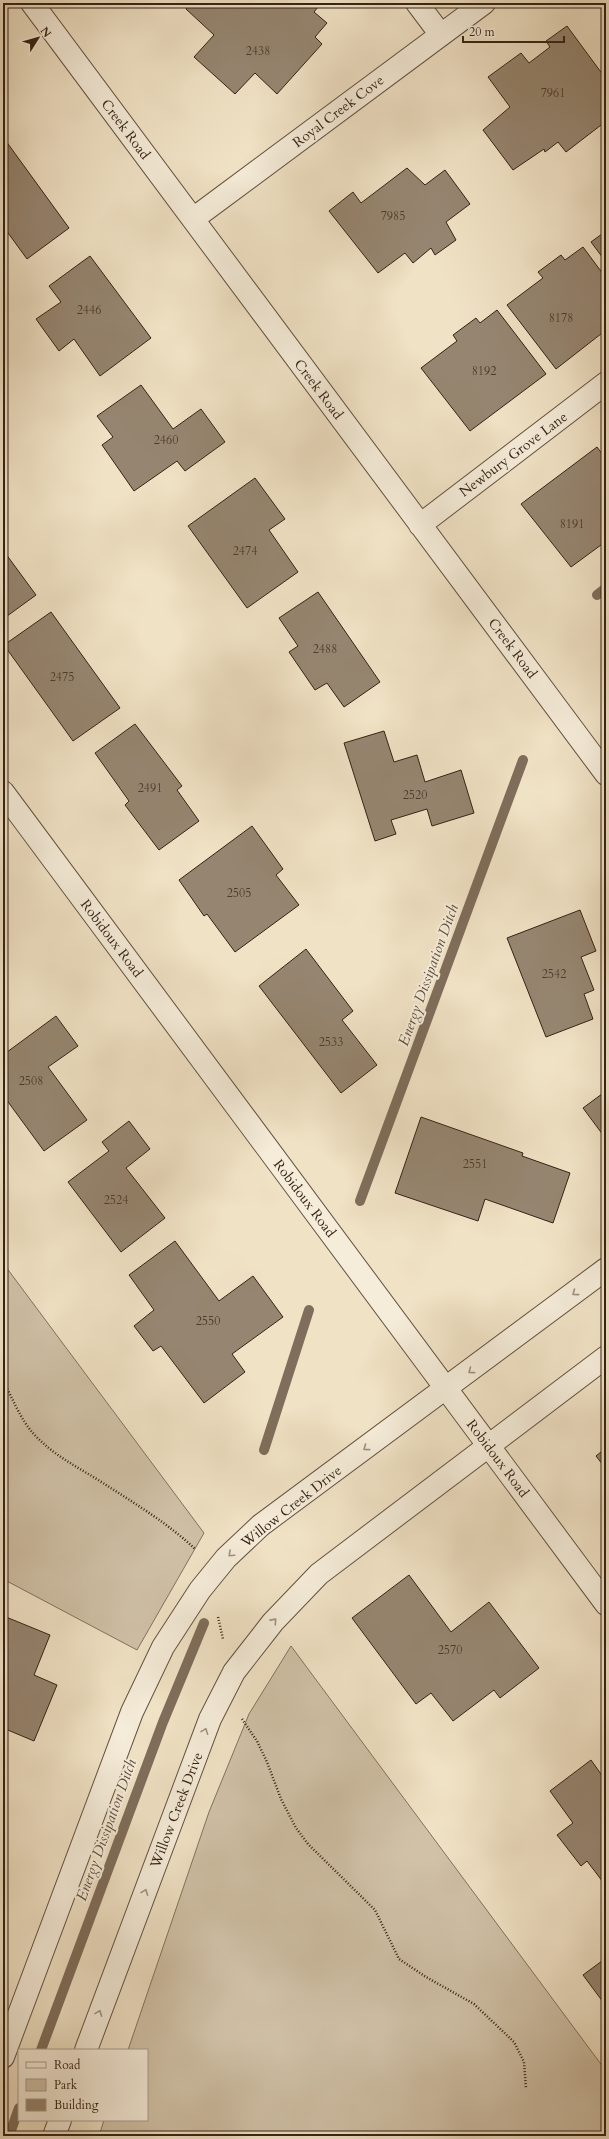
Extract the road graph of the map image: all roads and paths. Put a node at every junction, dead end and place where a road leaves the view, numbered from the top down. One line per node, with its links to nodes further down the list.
1 (32, 3): 5 (street, Creek Road)
2 (417, 3): 4 (street)
3 (484, 3): 4 (street, Royal Creek Cove)
4 (441, 35): 5 (street, Royal Creek Cove)
5 (193, 219): 7 (street, Creek Road)
6 (606, 383): 7 (street, Newbury Grove Lane)
7 (420, 524): 8 (street, Creek Road)
8 (606, 774)
9 (3, 792): 13 (street, Robidoux Road)
10 (606, 1269): 13 (street, Willow Creek Drive, one-way to 13)
11 (606, 1357): 14 (street, Willow Creek Drive)
12 (3, 1381): 15 (path)
13 (447, 1389): 14 (street, Robidoux Road); 15 (street, Willow Creek Drive, one-way to 15)
14 (489, 1446): 16 (street, Robidoux Road); 17 (street, Willow Creek Drive, one-way to 14)
15 (209, 1578): 17 (path); 20 (street, Willow Creek Drive)
16 (606, 1604)
17 (232, 1678): 19 (street, Willow Creek Drive, one-way to 17)
18 (239, 1716): 21 (path)
19 (86, 2049)
20 (3, 2057)
21 (526, 2088)
22 (60, 2121): 23 (street)
23 (54, 2136)

